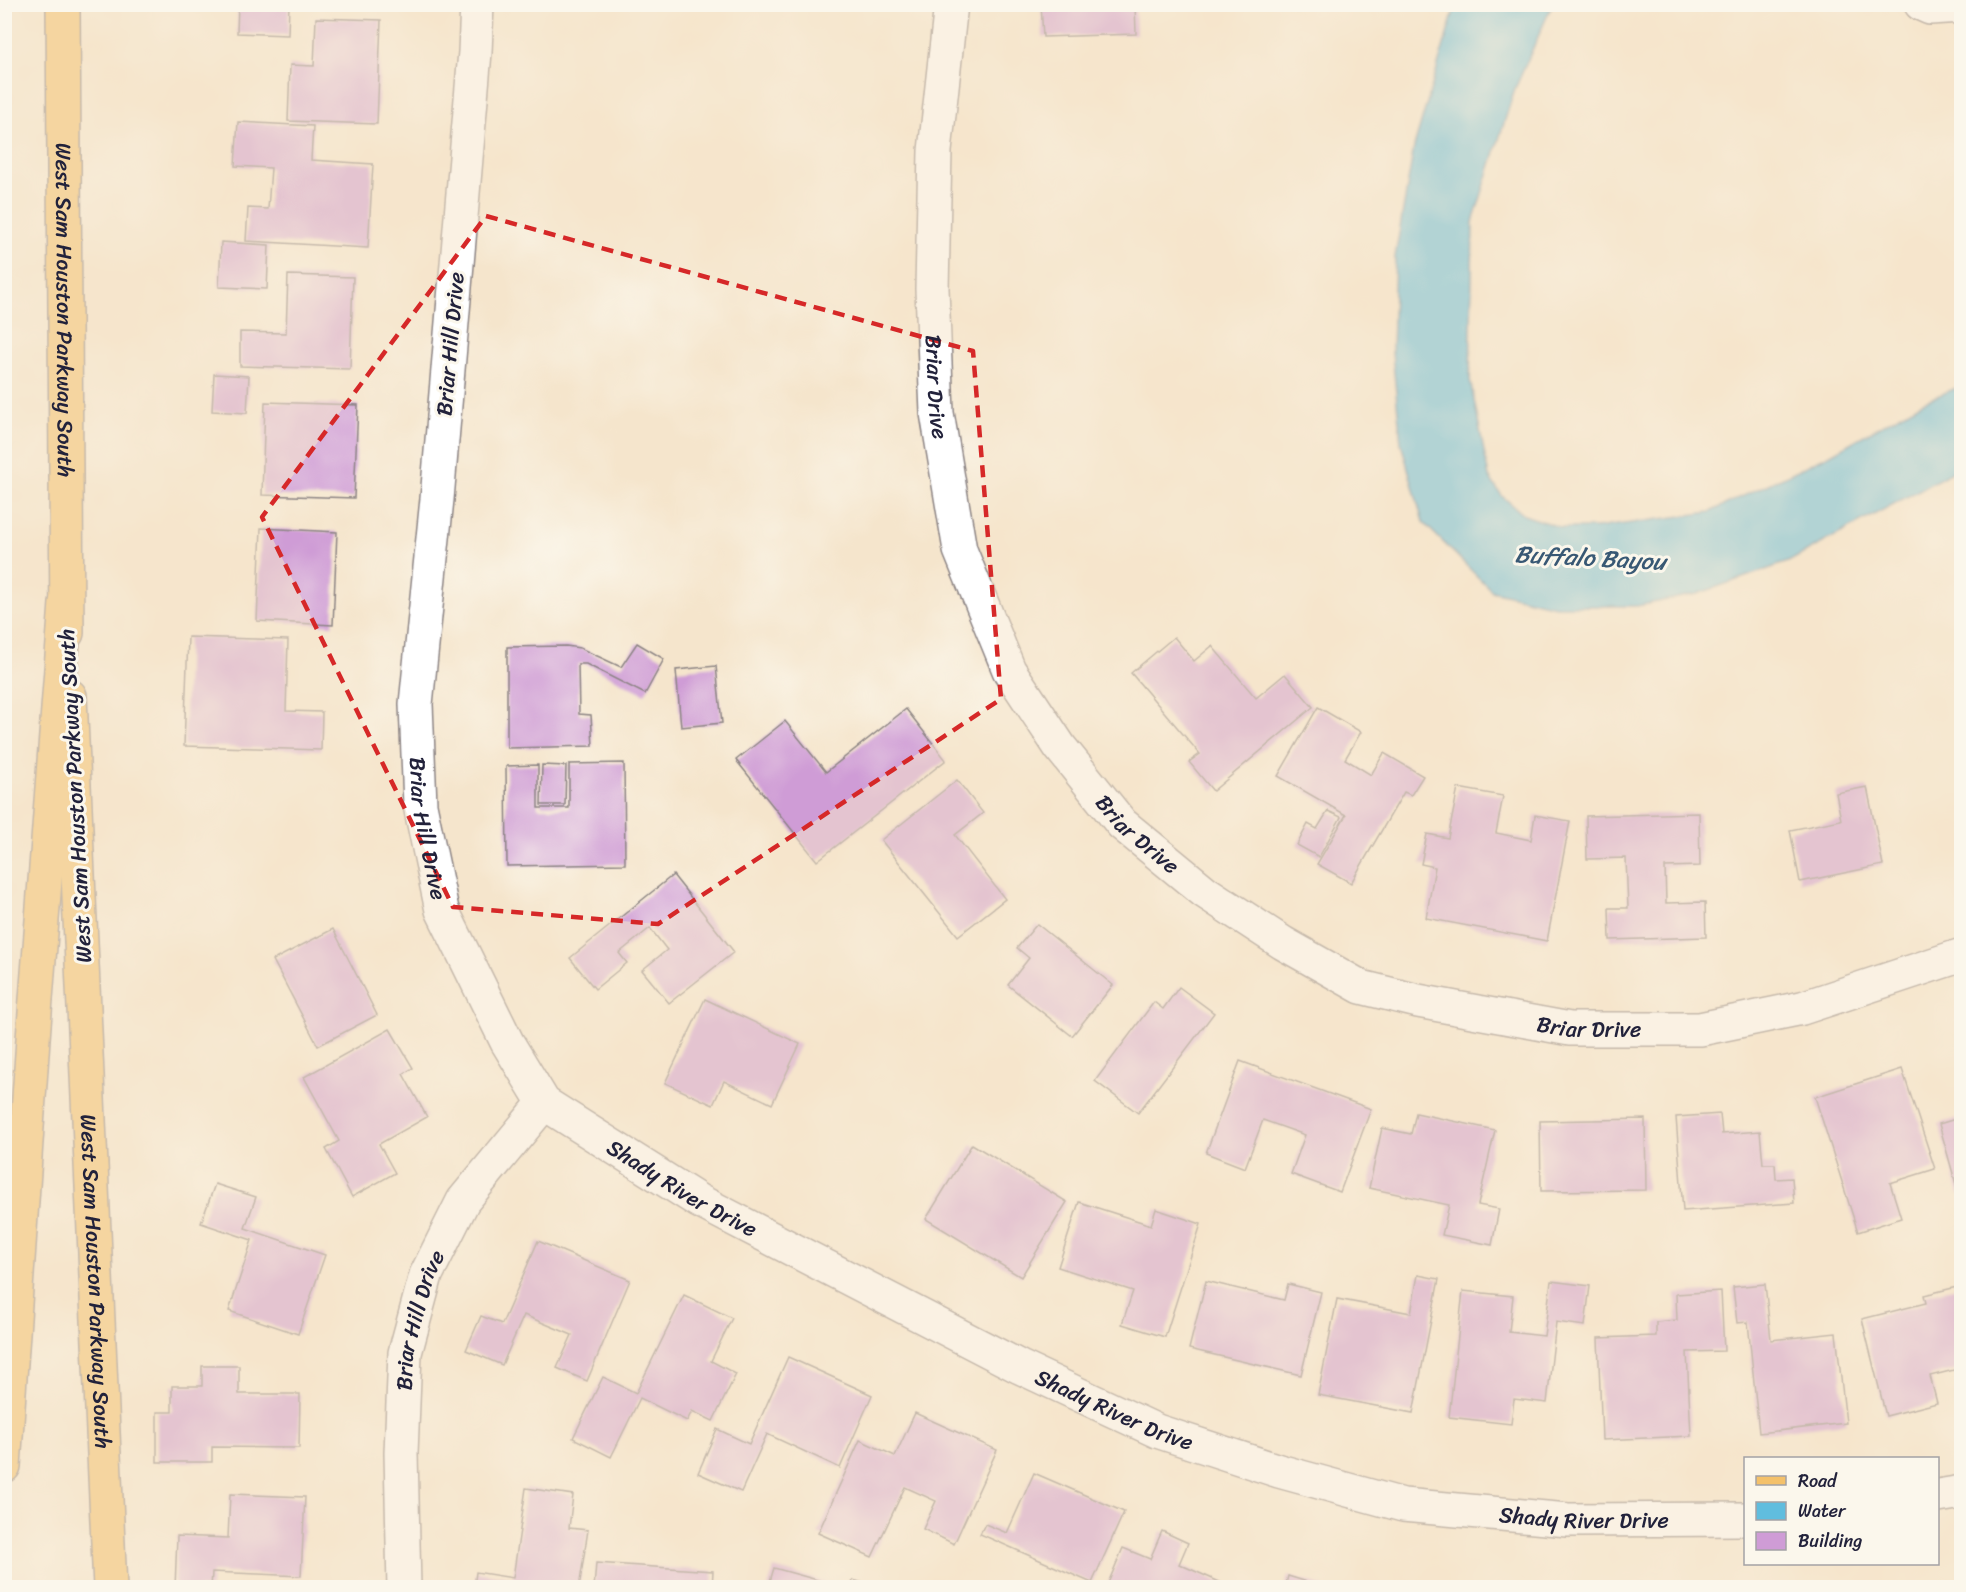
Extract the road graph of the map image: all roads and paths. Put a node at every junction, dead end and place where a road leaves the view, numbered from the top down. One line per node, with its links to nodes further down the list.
1 (63, 4): 6 (main road, West Sam Houston Parkway South)
2 (477, 4): 8 (street, Briar Hill Drive)
3 (951, 4): 7 (street, Briar Drive)
4 (1921, 4): 5 (street)
5 (1962, 6)
6 (66, 603): 9 (main road); 13 (main road, West Sam Houston Parkway South)
7 (1962, 955)
8 (544, 1103): 12 (street, Shady River Drive); 14 (street, Briar Hill Drive)
9 (4, 1466)
10 (1962, 1491): 11 (street)
11 (1939, 1496)
12 (1744, 1519)
13 (110, 1587)
14 (404, 1587)

